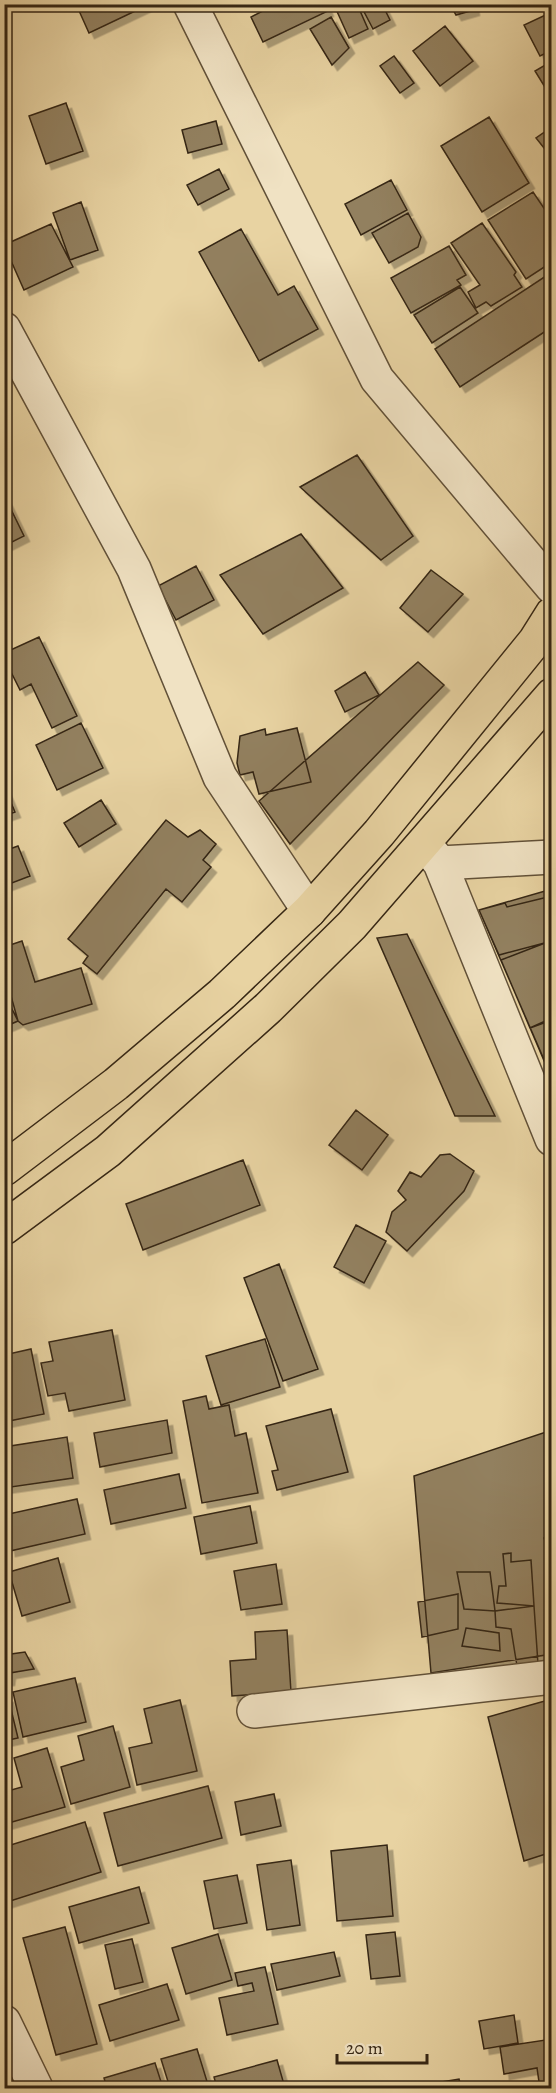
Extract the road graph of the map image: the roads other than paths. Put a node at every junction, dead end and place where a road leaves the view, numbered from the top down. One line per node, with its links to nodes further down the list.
1 (190, 4): 3 (street)
2 (4, 329): 8 (street)
3 (552, 587)
4 (552, 614): 8 (main road)
5 (552, 695): 6 (main road)
6 (431, 853): 7 (street); 9 (street); 11 (main road)
7 (552, 857)
8 (309, 911): 10 (main road)
9 (552, 1139)
10 (4, 1169)
11 (4, 1228)
12 (552, 1677): 13 (street)
13 (254, 1711)
14 (4, 2022): 15 (street)
15 (36, 2088)

